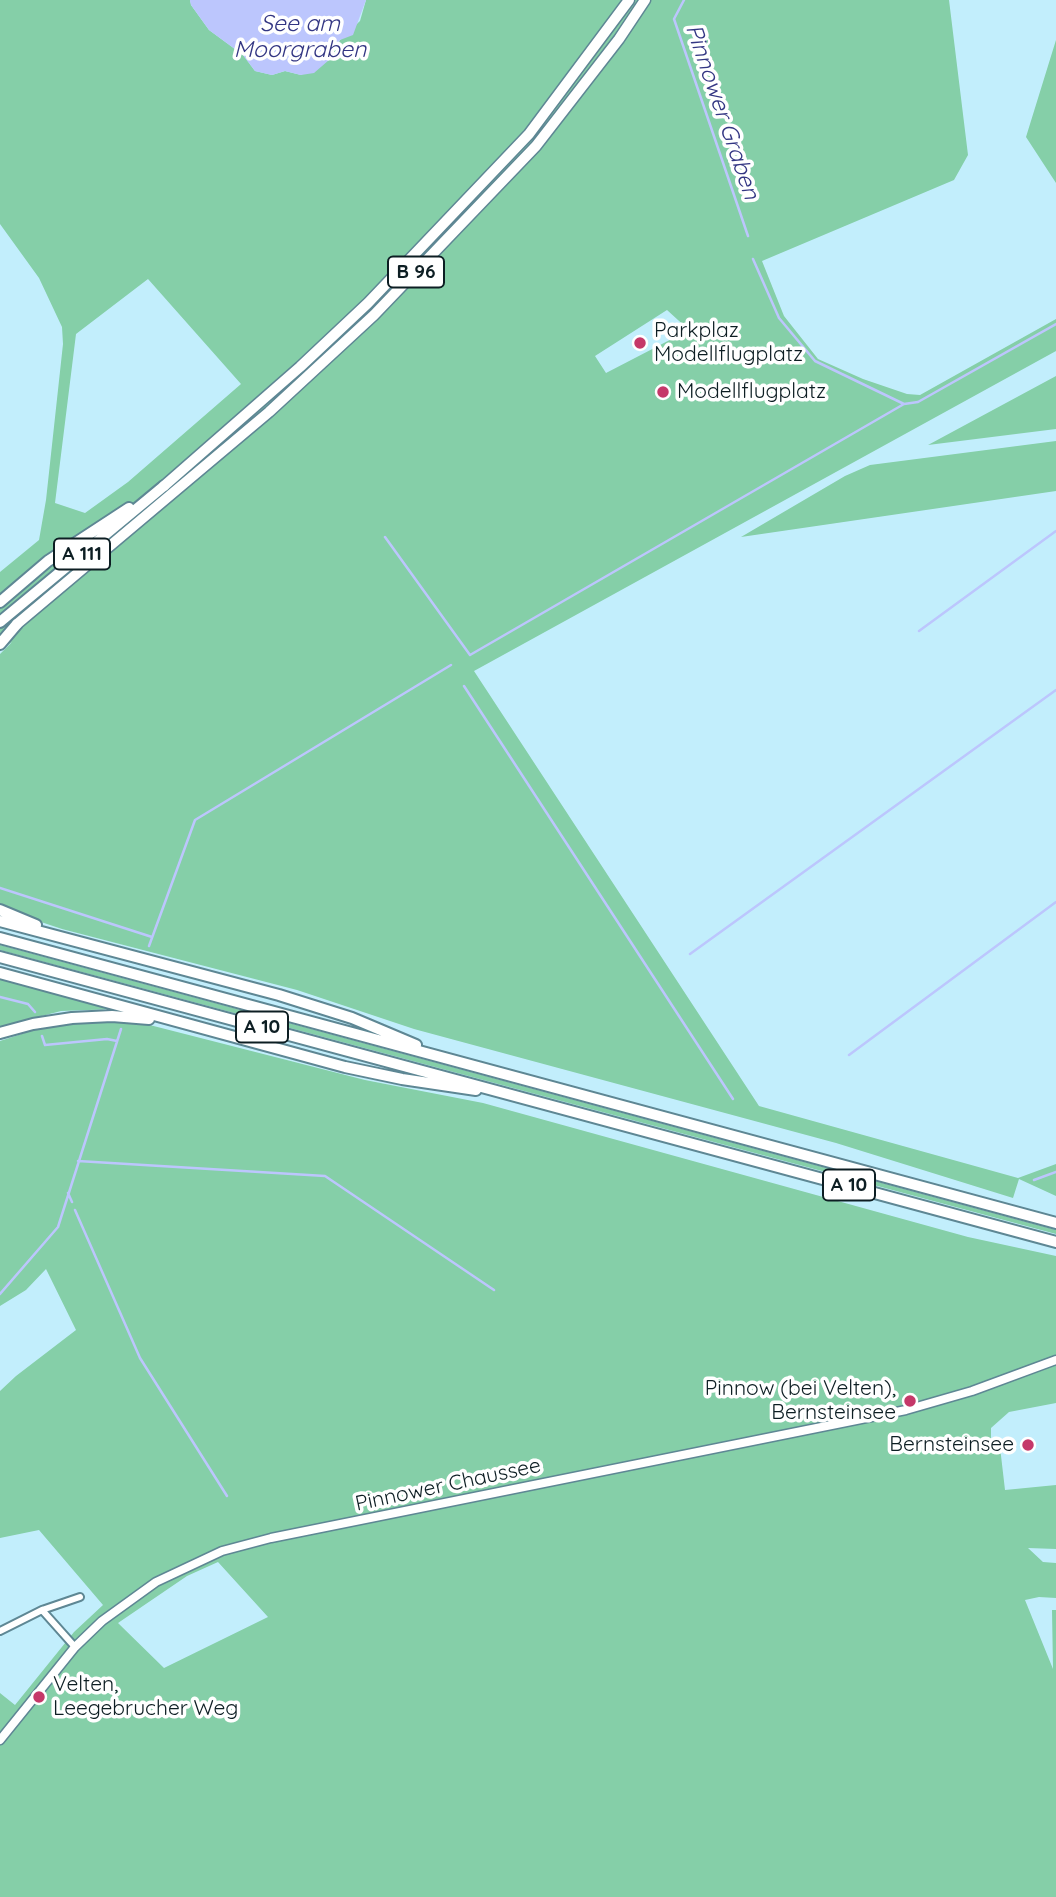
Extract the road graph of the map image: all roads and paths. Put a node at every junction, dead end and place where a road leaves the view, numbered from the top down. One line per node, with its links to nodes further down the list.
1 (629, 0): 3 (highway, B 96)
2 (645, 0): 6 (highway, B 96)
3 (164, 486): 4 (highway); 5 (highway, A 111)
4 (0, 602)
5 (0, 622)
6 (17, 624): 7 (highway); 8 (highway)
7 (0, 638)
8 (0, 644)
9 (0, 910): 12 (highway)
10 (0, 921): 12 (highway)
11 (0, 938): 17 (highway, A 10)
12 (115, 951): 17 (highway)
13 (0, 957): 18 (highway, A 10)
14 (0, 973): 16 (highway)
15 (0, 1033): 16 (highway)
16 (241, 1039): 18 (highway)
17 (451, 1060): 19 (highway, A 10)
18 (523, 1097): 20 (highway, A 10)
19 (1056, 1223)
20 (1056, 1242)
21 (1056, 1360): 25 (main road, Pinnower Chaussee)
22 (80, 1597): 23 (street)
23 (42, 1610): 24 (street); 25 (street)
24 (0, 1631)
25 (75, 1647): 26 (main road, Pinnower Chaussee)
26 (0, 1740)

